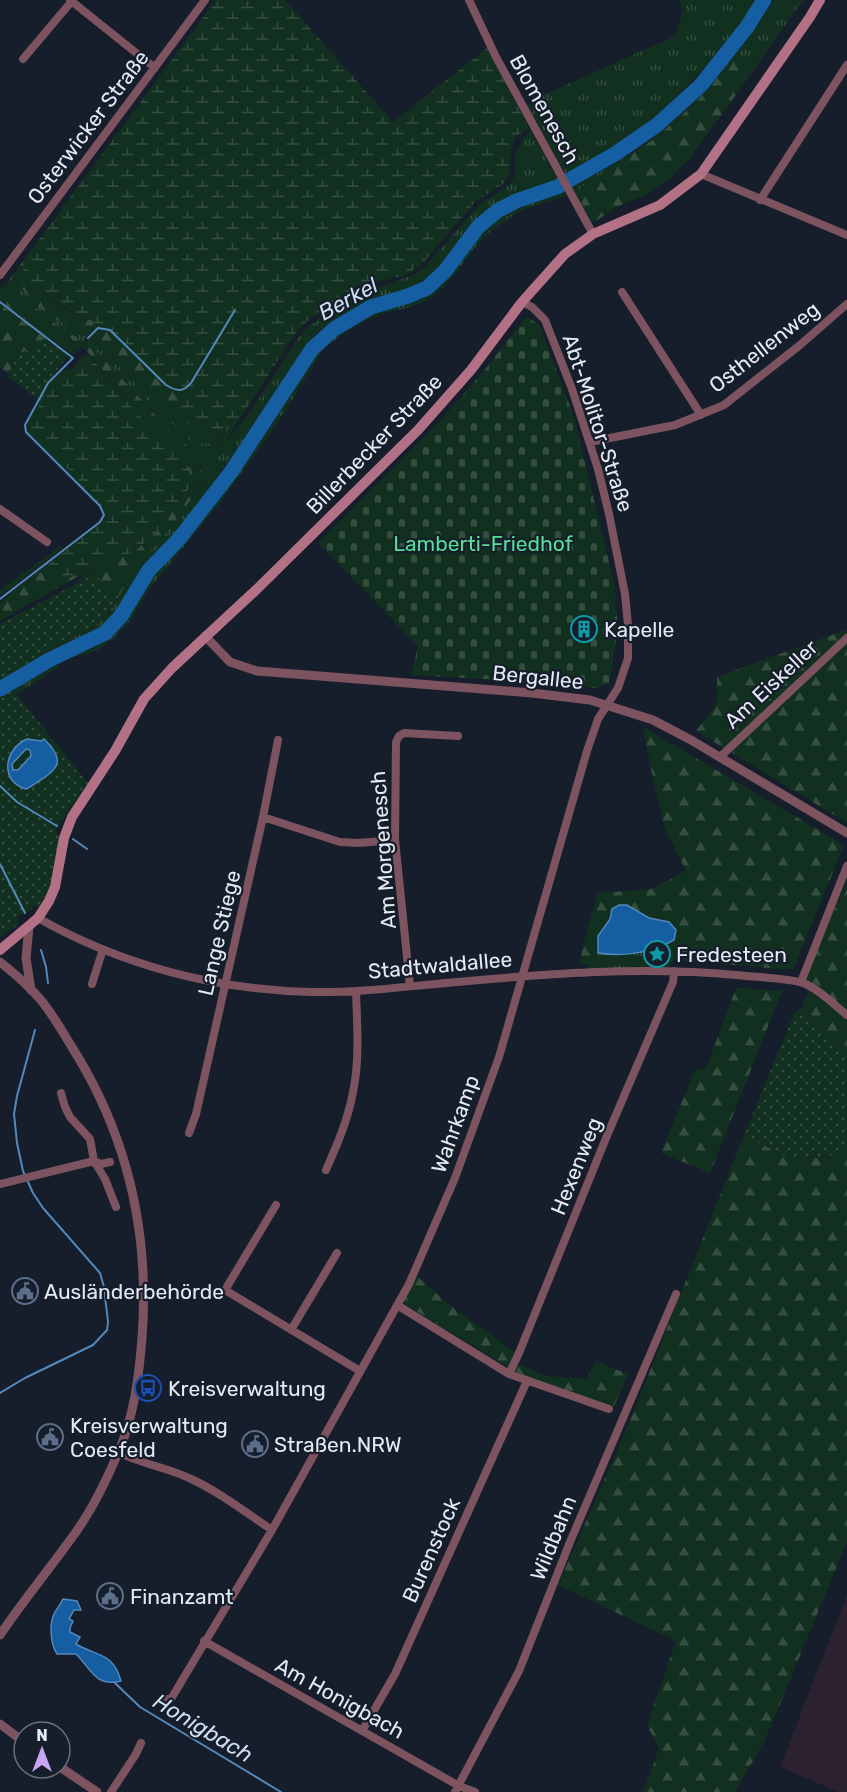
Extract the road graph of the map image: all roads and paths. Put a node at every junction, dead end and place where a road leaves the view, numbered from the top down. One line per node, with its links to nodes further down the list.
1 (205, 0): 7 (street, Osterwicker Straße)
2 (469, 0): 10 (street, Blomenesch)
3 (820, 0): 8 (main road, Billerbecker Straße)
4 (71, 1): 5 (street); 7 (street)
5 (23, 59)
6 (847, 65): 9 (street)
7 (154, 68): 12 (street, Osterwicker Straße)
8 (701, 174): 9 (street); 10 (main road, Billerbecker Straße)
9 (760, 200): 11 (street)
10 (592, 234): 14 (main road, Billerbecker Straße)
11 (847, 235)
12 (0, 275)
13 (622, 292): 16 (street, Osthellenweg)
14 (522, 302): 17 (street, Abt-Molitor-Straße); 20 (main road, Billerbecker Straße)
15 (847, 304): 16 (street, Osthellenweg)
16 (701, 415): 17 (street, Osthellenweg)
17 (590, 442): 22 (street, Abt-Molitor-Straße)
18 (0, 509): 19 (street)
19 (47, 542)
20 (205, 636): 22 (street, Bergallee); 30 (main road, Billerbecker Straße)
21 (847, 638): 25 (street, Am Eiskeller)
22 (606, 704): 25 (street, Bergallee); 36 (street, Wahrkamp)
23 (458, 736): 28 (street, Am Morgenesch)
24 (278, 740): 26 (street, Lange Stiege)
25 (720, 757): 27 (street, Bergallee)
26 (263, 817): 28 (street); 39 (street, Lange Stiege)
27 (847, 833)
28 (395, 840): 40 (street, Am Morgenesch)
29 (847, 866): 37 (street)
30 (38, 918): 31 (main road, Billerbecker Straße); 32 (street, Stadtwaldallee)
31 (28, 927): 33 (main road, Billerbecker Straße); 41 (street)
32 (104, 949): 38 (street); 39 (street, Stadtwaldallee)
33 (0, 950)
34 (0, 962): 41 (street)
35 (674, 970): 36 (street, Stadtwaldallee); 37 (street, Stadtwaldallee); 57 (street, Hexenweg)
36 (523, 976): 40 (street, Stadtwaldallee); 54 (street, Wahrkamp)
37 (801, 982): 43 (street)
38 (92, 984)
39 (226, 985): 42 (street, Stadtwaldallee); 45 (street, Lange Stiege)
40 (410, 986): 42 (street, Stadtwaldallee)
41 (31, 990): 60 (street)
42 (356, 991): 48 (street)
43 (847, 1015)
44 (62, 1093): 46 (street)
45 (189, 1133)
46 (94, 1161): 47 (street); 49 (street); 51 (street)
47 (110, 1162)
48 (326, 1170)
49 (0, 1184)
50 (276, 1205): 55 (street)
51 (116, 1207)
52 (337, 1253): 55 (street)
53 (676, 1294): 70 (street, Wildbahn)
54 (397, 1305): 56 (street, Wahrkamp); 57 (street)
55 (291, 1330): 56 (street)
56 (360, 1371): 61 (street, Wahrkamp)
57 (509, 1374): 58 (street)
58 (527, 1381): 59 (street); 67 (street, Burenstock)
59 (609, 1409)
60 (118, 1452): 61 (street); 62 (street)
61 (272, 1530): 63 (street, Wahrkamp)
62 (0, 1635)
63 (204, 1641): 64 (street, Wahrkamp); 67 (street, Am Honigbach)
64 (163, 1699)
65 (0, 1715): 66 (street)
66 (4, 1728)
67 (362, 1731): 70 (street, Am Honigbach)
68 (141, 1743): 72 (street)
69 (72, 1775): 71 (street)
70 (457, 1789): 73 (street, Am Honigbach)
71 (97, 1792)
72 (111, 1792)
73 (475, 1792)

